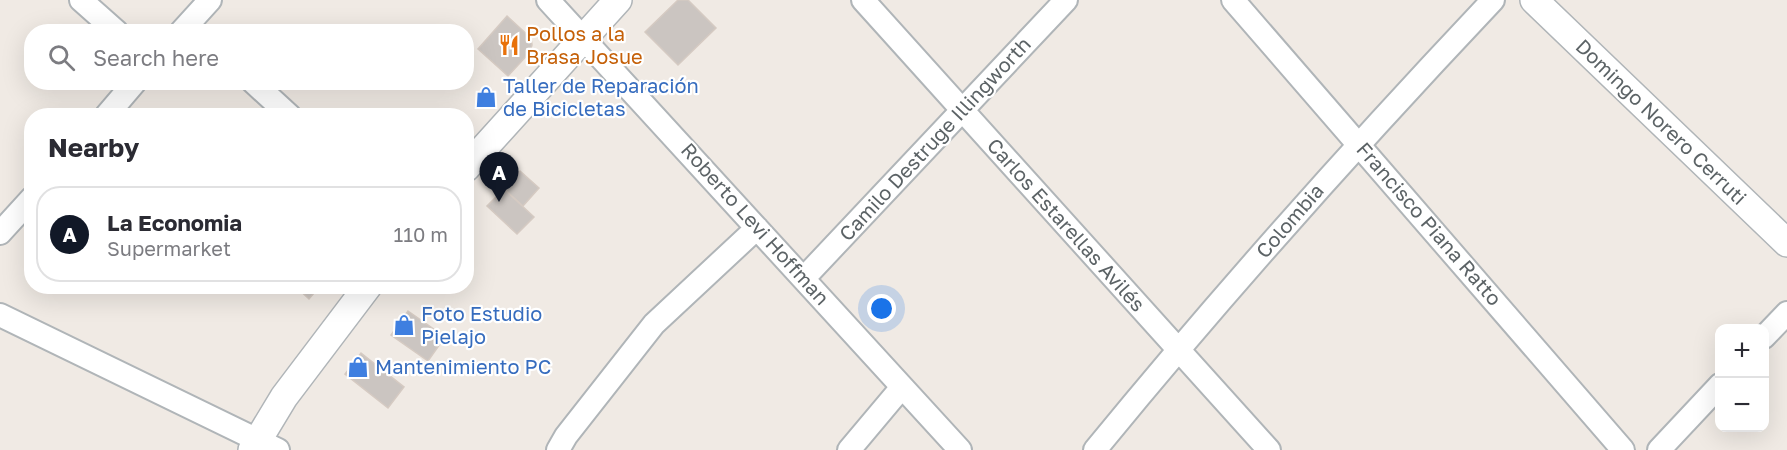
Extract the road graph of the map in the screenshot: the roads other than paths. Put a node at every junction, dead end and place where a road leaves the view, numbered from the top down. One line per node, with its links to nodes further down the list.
1 (81, 0): 10 (street)
2 (210, 0): 11 (street)
3 (548, 0): 12 (street, Roberto Levi Hoffman)
4 (618, 0): 12 (street)
5 (863, 0): 17 (street, Carlos Estarellas Avilés)
6 (1066, 0): 17 (street, Camilo Destruge Illingworth)
7 (1233, 0): 18 (street, Francisco Piana Ratto)
8 (1493, 0): 18 (street, Colombia)
9 (1534, 0): 23 (street, Domingo Norero Cerruti)
10 (108, 24)
11 (193, 24)
12 (584, 37): 19 (street); 21 (street, Roberto Levi Hoffman)
13 (128, 90): 15 (street)
14 (262, 90): 16 (street)
15 (113, 108)
16 (281, 108)
17 (963, 110): 24 (street, Camilo Destruge Illingworth); 29 (street, Carlos Estarellas Avilés)
18 (1359, 142): 29 (street, Colombia); 38 (street, Francisco Piana Ratto)
19 (474, 159)
20 (24, 207): 22 (street)
21 (757, 228): 24 (street, Roberto Levi Hoffman); 33 (street)
22 (0, 233)
23 (1787, 243)
24 (804, 278): 30 (street, Roberto Levi Hoffman)
25 (362, 294): 32 (street)
26 (1787, 313): 28 (street)
27 (0, 315): 32 (street)
28 (1769, 332)
29 (1177, 349): 36 (street, Colombia); 37 (street, Carlos Estarellas Avilés)
30 (902, 387): 34 (street); 35 (street, Roberto Levi Hoffman)
31 (1715, 389): 39 (street)
32 (263, 447)
33 (558, 450)
34 (849, 450)
35 (960, 450)
36 (1095, 450)
37 (1269, 450)
38 (1623, 450)
39 (1659, 450)

